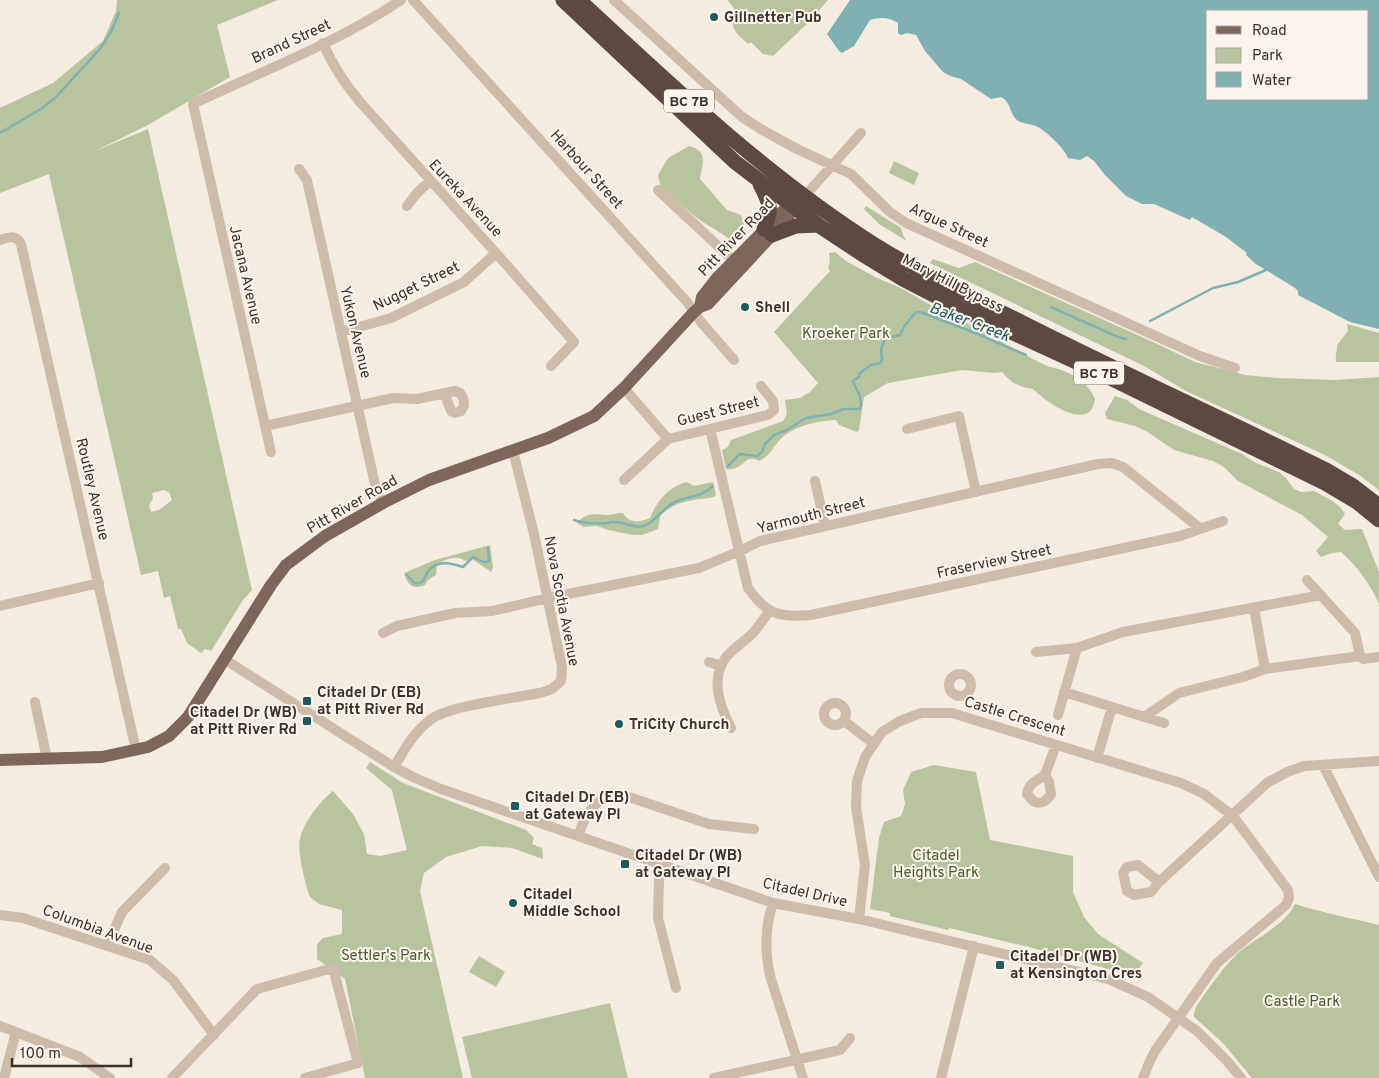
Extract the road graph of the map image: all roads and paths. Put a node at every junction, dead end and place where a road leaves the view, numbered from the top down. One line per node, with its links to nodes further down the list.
1 (401, 0): 6 (street, Brand Street)
2 (413, 0): 22 (street, Harbour Street)
3 (563, 0): 12 (highway, Mary Hill Bypass / BC 7B)
4 (579, 0): 14 (highway, Mary Hill Bypass / BC 7B)
5 (614, 0): 9 (street, Argue Street)
6 (323, 43): 7 (street, Brand Street); 11 (street, Eureka Avenue)
7 (193, 104): 31 (street, Jacana Avenue)
8 (861, 132): 9 (street, Pitt River Road)
9 (832, 165): 14 (street, Pitt River Road); 26 (street, Argue Street)
10 (299, 169): 23 (street, Yukon Avenue)
11 (430, 181): 15 (street); 19 (street, Eureka Avenue)
12 (758, 181): 14 (highway, Mary Hill Bypass / BC 7B); 17 (highway)
13 (658, 190): 20 (street)
14 (796, 203): 16 (highway, Mary Hill Bypass / BC 7B); 17 (main road, Pitt River Road); 41 (highway, Mary Hill Bypass / BC 7B)
15 (407, 206)
16 (818, 225): 17 (highway); 42 (highway, Mary Hill Bypass / BC 7B)
17 (768, 232): 20 (main road, Pitt River Road); 21 (main road, Pitt River Road)
18 (0, 240): 48 (street, Routley Avenue)
19 (496, 253): 23 (street, Nugget Street); 25 (street, Eureka Avenue)
20 (734, 260): 21 (main road); 22 (main road, Pitt River Road)
21 (736, 274): 22 (main road, Pitt River Road)
22 (697, 309): 24 (street, Harbour Street); 28 (main road, Pitt River Road)
23 (341, 332): 30 (street, Yukon Avenue)
24 (734, 360)
25 (551, 366)
26 (1235, 368)
27 (761, 386): 32 (street, Guest Street)
28 (624, 388): 34 (street); 35 (main road, Pitt River Road)
29 (445, 395): 30 (street)
30 (358, 406): 31 (street); 40 (street, Yukon Avenue)
31 (265, 426): 36 (street, Jacana Avenue)
32 (710, 429): 34 (street, Guest Street); 46 (street)
33 (907, 429): 39 (street)
34 (668, 439): 37 (street, Guest Street)
35 (513, 451): 40 (main road, Pitt River Road); 50 (street, Nova Scotia Avenue)
36 (271, 452)
37 (624, 480)
38 (815, 480): 44 (street)
39 (976, 492): 44 (street, Yarmouth Street); 45 (street, Yarmouth Street)
40 (383, 503): 59 (main road, Pitt River Road)
41 (1379, 506)
42 (1379, 520)
43 (1223, 521): 45 (street, Fraserview Street)
44 (826, 526): 46 (street, Yarmouth Street)
45 (1202, 529): 53 (street, Fraserview Street)
46 (740, 551): 50 (street, Yarmouth Street); 53 (street)
47 (1307, 580): 49 (street)
48 (99, 583): 51 (street); 75 (street, Routley Avenue)
49 (1321, 595): 52 (street); 57 (street)
50 (548, 598): 54 (street, Yarmouth Street); 81 (street, Nova Scotia Avenue)
51 (0, 606)
52 (1254, 608): 55 (street); 62 (street)
53 (770, 611): 61 (street)
54 (383, 633)
55 (1077, 648): 56 (street); 63 (street, Castle Crescent)
56 (1036, 652)
57 (1360, 656): 58 (street); 62 (street)
58 (1379, 657)
59 (224, 659): 75 (main road, Pitt River Road); 81 (street, Citadel Drive)
60 (710, 662): 61 (street)
61 (721, 666): 72 (street)
62 (1266, 669): 69 (street)
63 (1064, 692): 66 (street); 68 (street, Castle Crescent)
64 (958, 696): 67 (street)
65 (35, 702): 77 (street)
66 (1112, 707): 69 (street); 76 (street)
67 (952, 713): 73 (street, Castle Crescent); 74 (street, Castle Crescent)
68 (1058, 715)
69 (1144, 717): 71 (street)
70 (844, 721): 73 (street)
71 (1164, 723)
72 (731, 728)
73 (874, 744): 92 (street, Castle Crescent)
74 (1056, 745): 76 (street, Castle Crescent); 82 (street)
75 (136, 750): 77 (main road, Pitt River Road)
76 (1097, 758): 83 (street, Castle Crescent)
77 (47, 759): 78 (main road, Pitt River Road)
78 (0, 760)
79 (1379, 761): 80 (street)
80 (1323, 765): 83 (street); 88 (street)
81 (394, 766): 85 (street, Citadel Drive)
82 (1045, 776)
83 (1233, 816): 89 (street); 96 (street, Castle Crescent)
84 (754, 829): 85 (street)
85 (578, 836): 86 (street, Citadel Drive)
86 (662, 865): 90 (street, Citadel Drive); 95 (street)
87 (165, 868): 93 (street)
88 (1379, 877)
89 (1159, 882)
90 (773, 903): 92 (street, Citadel Drive); 101 (street)
91 (0, 915): 93 (street, Columbia Avenue)
92 (859, 919): 94 (street, Citadel Drive)
93 (107, 946): 99 (street, Columbia Avenue)
94 (974, 946): 96 (street, Citadel Drive); 108 (street)
95 (676, 988)
96 (1177, 1018): 109 (street); 110 (street, Citadel Drive)
97 (0, 1026): 98 (street)
98 (16, 1032): 102 (street); 103 (street)
99 (214, 1035): 104 (street); 105 (street)
100 (850, 1038): 101 (street)
101 (798, 1059): 106 (street); 107 (street)
102 (4, 1078)
103 (110, 1078)
104 (172, 1078)
105 (305, 1078)
106 (714, 1078)
107 (802, 1078)
108 (941, 1078)
109 (1143, 1078)
110 (1240, 1078)

